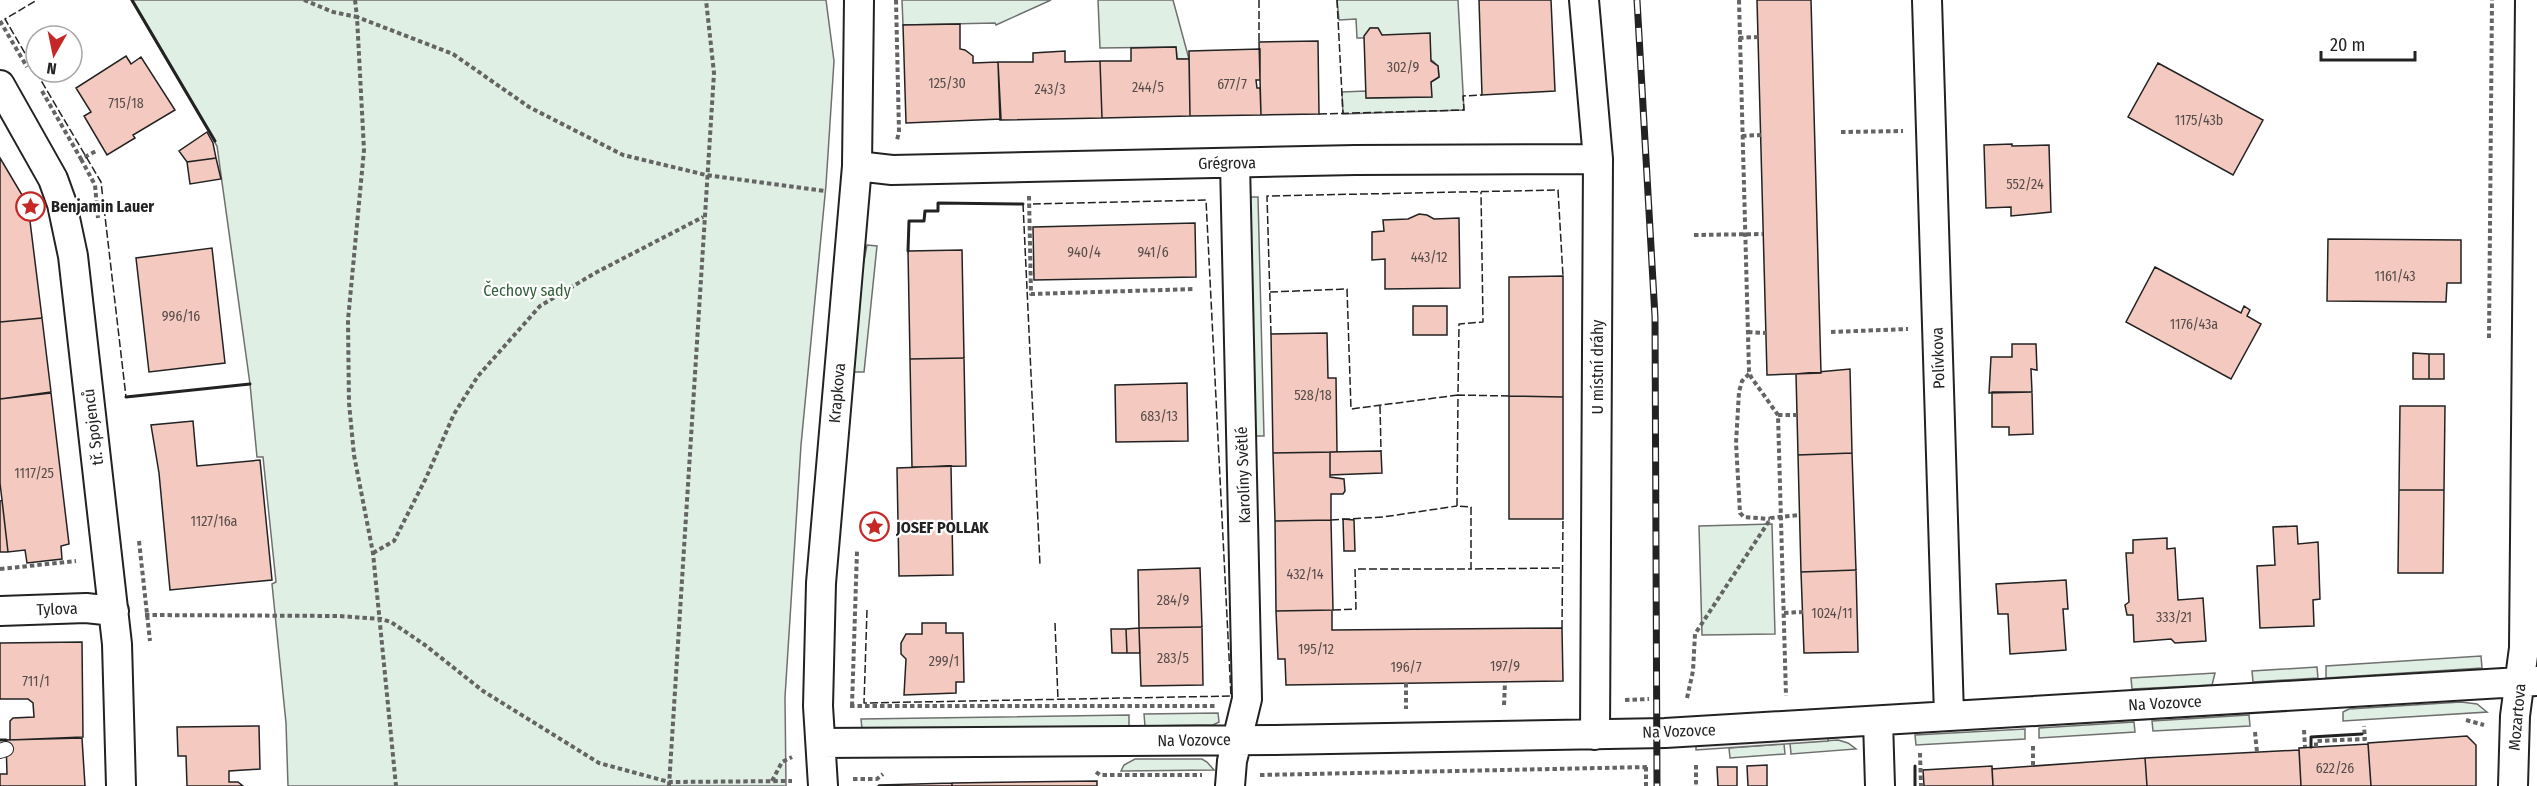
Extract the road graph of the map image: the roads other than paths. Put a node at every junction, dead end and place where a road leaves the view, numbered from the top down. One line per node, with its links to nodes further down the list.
1 (859, 0): 8 (street, Krapkova)
2 (1584, 0): 6 (street, U místní dráhy)
3 (1927, 0): 13 (street, Polívkova)
4 (2530, 0): 9 (street, Mozartova)
5 (0, 85): 11 (street, tř. Spojenců)
6 (1598, 159): 7 (street, Grégrova); 15 (street, U místní dráhy)
7 (1235, 163): 8 (street, Grégrova); 16 (street, Karolíny Světlé)
8 (857, 166): 17 (street, Krapkova)
9 (2533, 225): 12 (street, Mozartova)
10 (0, 611): 11 (street, Tylova)
11 (114, 611): 20 (street, tř. Spojenců)
12 (2528, 682): 13 (street, Na Vozovce); 22 (street, Mozartova)
13 (1959, 715): 14 (street, Na Vozovce)
14 (1878, 721): 15 (street, Na Vozovce); 21 (street)
15 (1595, 735): 16 (street, Na Vozovce)
16 (1237, 739): 17 (street, Na Vozovce); 18 (street, Karolíny Světlé)
17 (820, 743): 19 (street, Krapkova)
18 (1241, 780)
19 (812, 783)
20 (121, 786)
21 (1880, 786)
22 (2513, 786)

